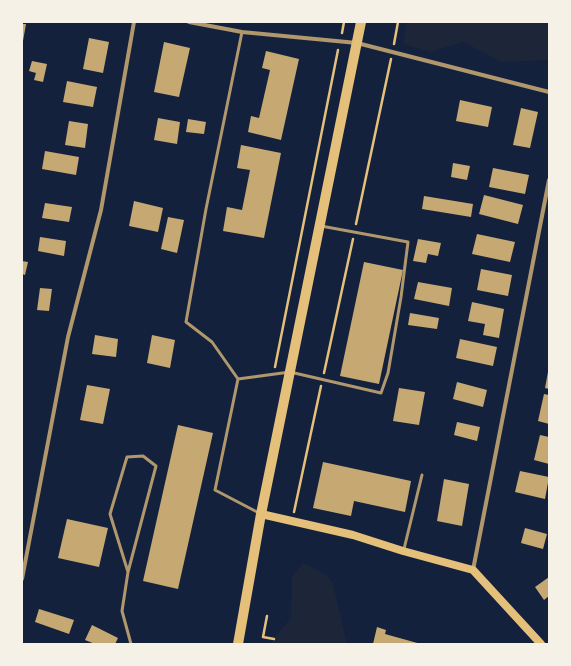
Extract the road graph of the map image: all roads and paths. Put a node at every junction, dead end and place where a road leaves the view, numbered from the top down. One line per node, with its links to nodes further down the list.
1 (134, 22): 24 (street)
2 (189, 22): 6 (street)
3 (344, 22): 7 (path)
4 (362, 22): 8 (main road)
5 (398, 22): 9 (path)
6 (242, 32): 7 (street); 16 (lane)
7 (340, 42): 8 (street); 15 (path)
8 (357, 43): 9 (street); 12 (main road)
9 (392, 52): 10 (street); 13 (path)
10 (549, 92)
11 (549, 180): 22 (street)
12 (320, 226): 13 (lane); 14 (main road)
13 (354, 232): 17 (path); 17 (lane)
14 (290, 372): 15 (lane); 17 (lane); 20 (main road)
15 (273, 375): 16 (lane)
16 (238, 379): 20 (lane)
17 (323, 380): 19 (path)
18 (422, 475): 21 (lane)
19 (294, 512)
20 (260, 514): 21 (main road); 28 (main road)
21 (403, 551): 22 (main road)
22 (473, 570): 29 (main road)
23 (128, 572): 23 (lane); 27 (lane)
24 (22, 579)
25 (267, 616): 26 (path)
26 (274, 639)
27 (131, 644)
28 (238, 644)
29 (541, 644)

